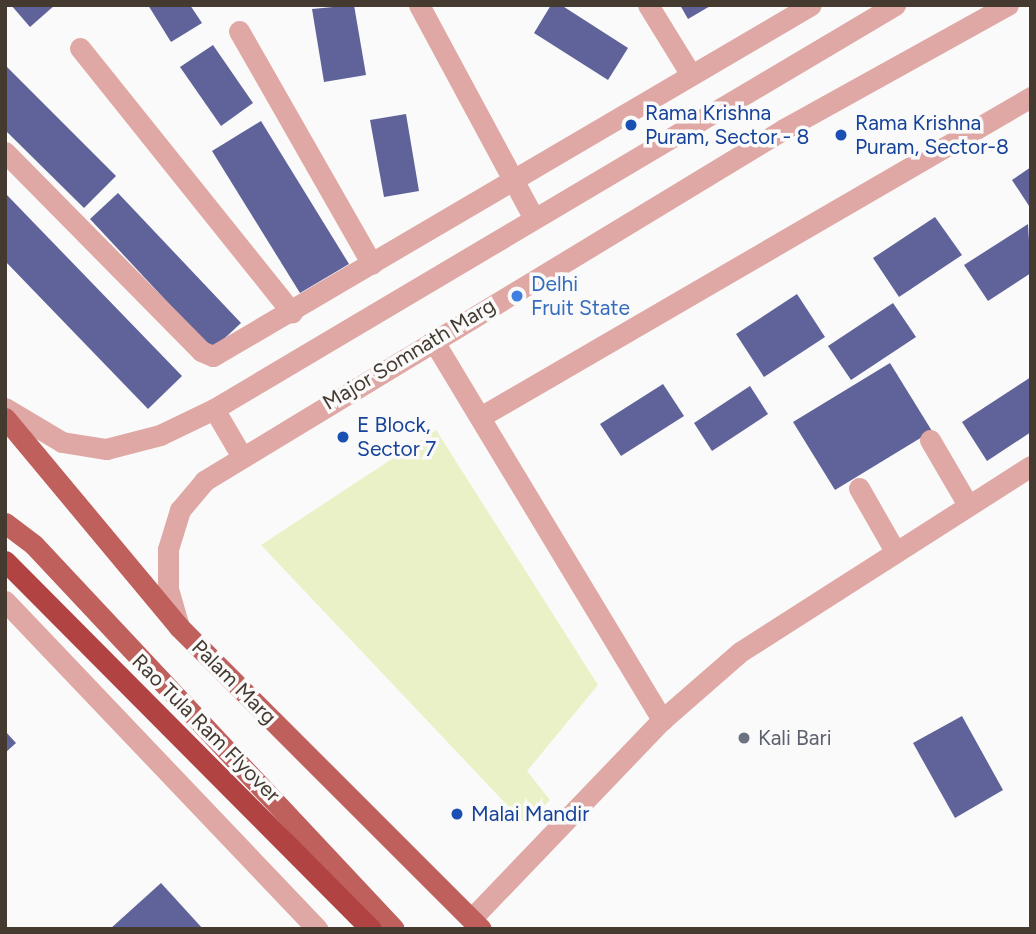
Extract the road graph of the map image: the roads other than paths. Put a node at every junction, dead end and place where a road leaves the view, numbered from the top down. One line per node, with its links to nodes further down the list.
1 (419, 5): 11 (street)
2 (648, 5): 8 (street)
3 (811, 5): 8 (street)
4 (895, 5): 12 (street)
5 (1008, 5): 15 (street, Major Somnath Marg)
6 (239, 31): 13 (street)
7 (80, 48): 14 (street)
8 (691, 75): 11 (street)
9 (1031, 97): 18 (street)
10 (5, 152): 14 (street)
11 (513, 178): 12 (street); 13 (street)
12 (533, 217): 17 (street)
13 (372, 264): 14 (street)
14 (292, 313)
15 (433, 340): 18 (street); 21 (street, Major Somnath Marg)
16 (5, 408): 17 (street)
17 (214, 409): 21 (street)
18 (480, 417): 30 (street)
19 (5, 418): 29 (main road, Palam Marg)
20 (930, 440): 24 (street)
21 (242, 455): 29 (street, Major Somnath Marg)
22 (1031, 466): 24 (street)
23 (859, 488): 26 (street)
24 (968, 505): 26 (street)
25 (5, 523): 34 (main road)
26 (895, 551): 30 (street)
27 (5, 561): 33 (highway, Rao Tula Ram Flyover)
28 (7, 605): 32 (street)
29 (179, 627): 31 (main road, Palam Marg)
30 (662, 720): 31 (street)
31 (476, 923)
32 (317, 929)
33 (371, 929)
34 (394, 929)

